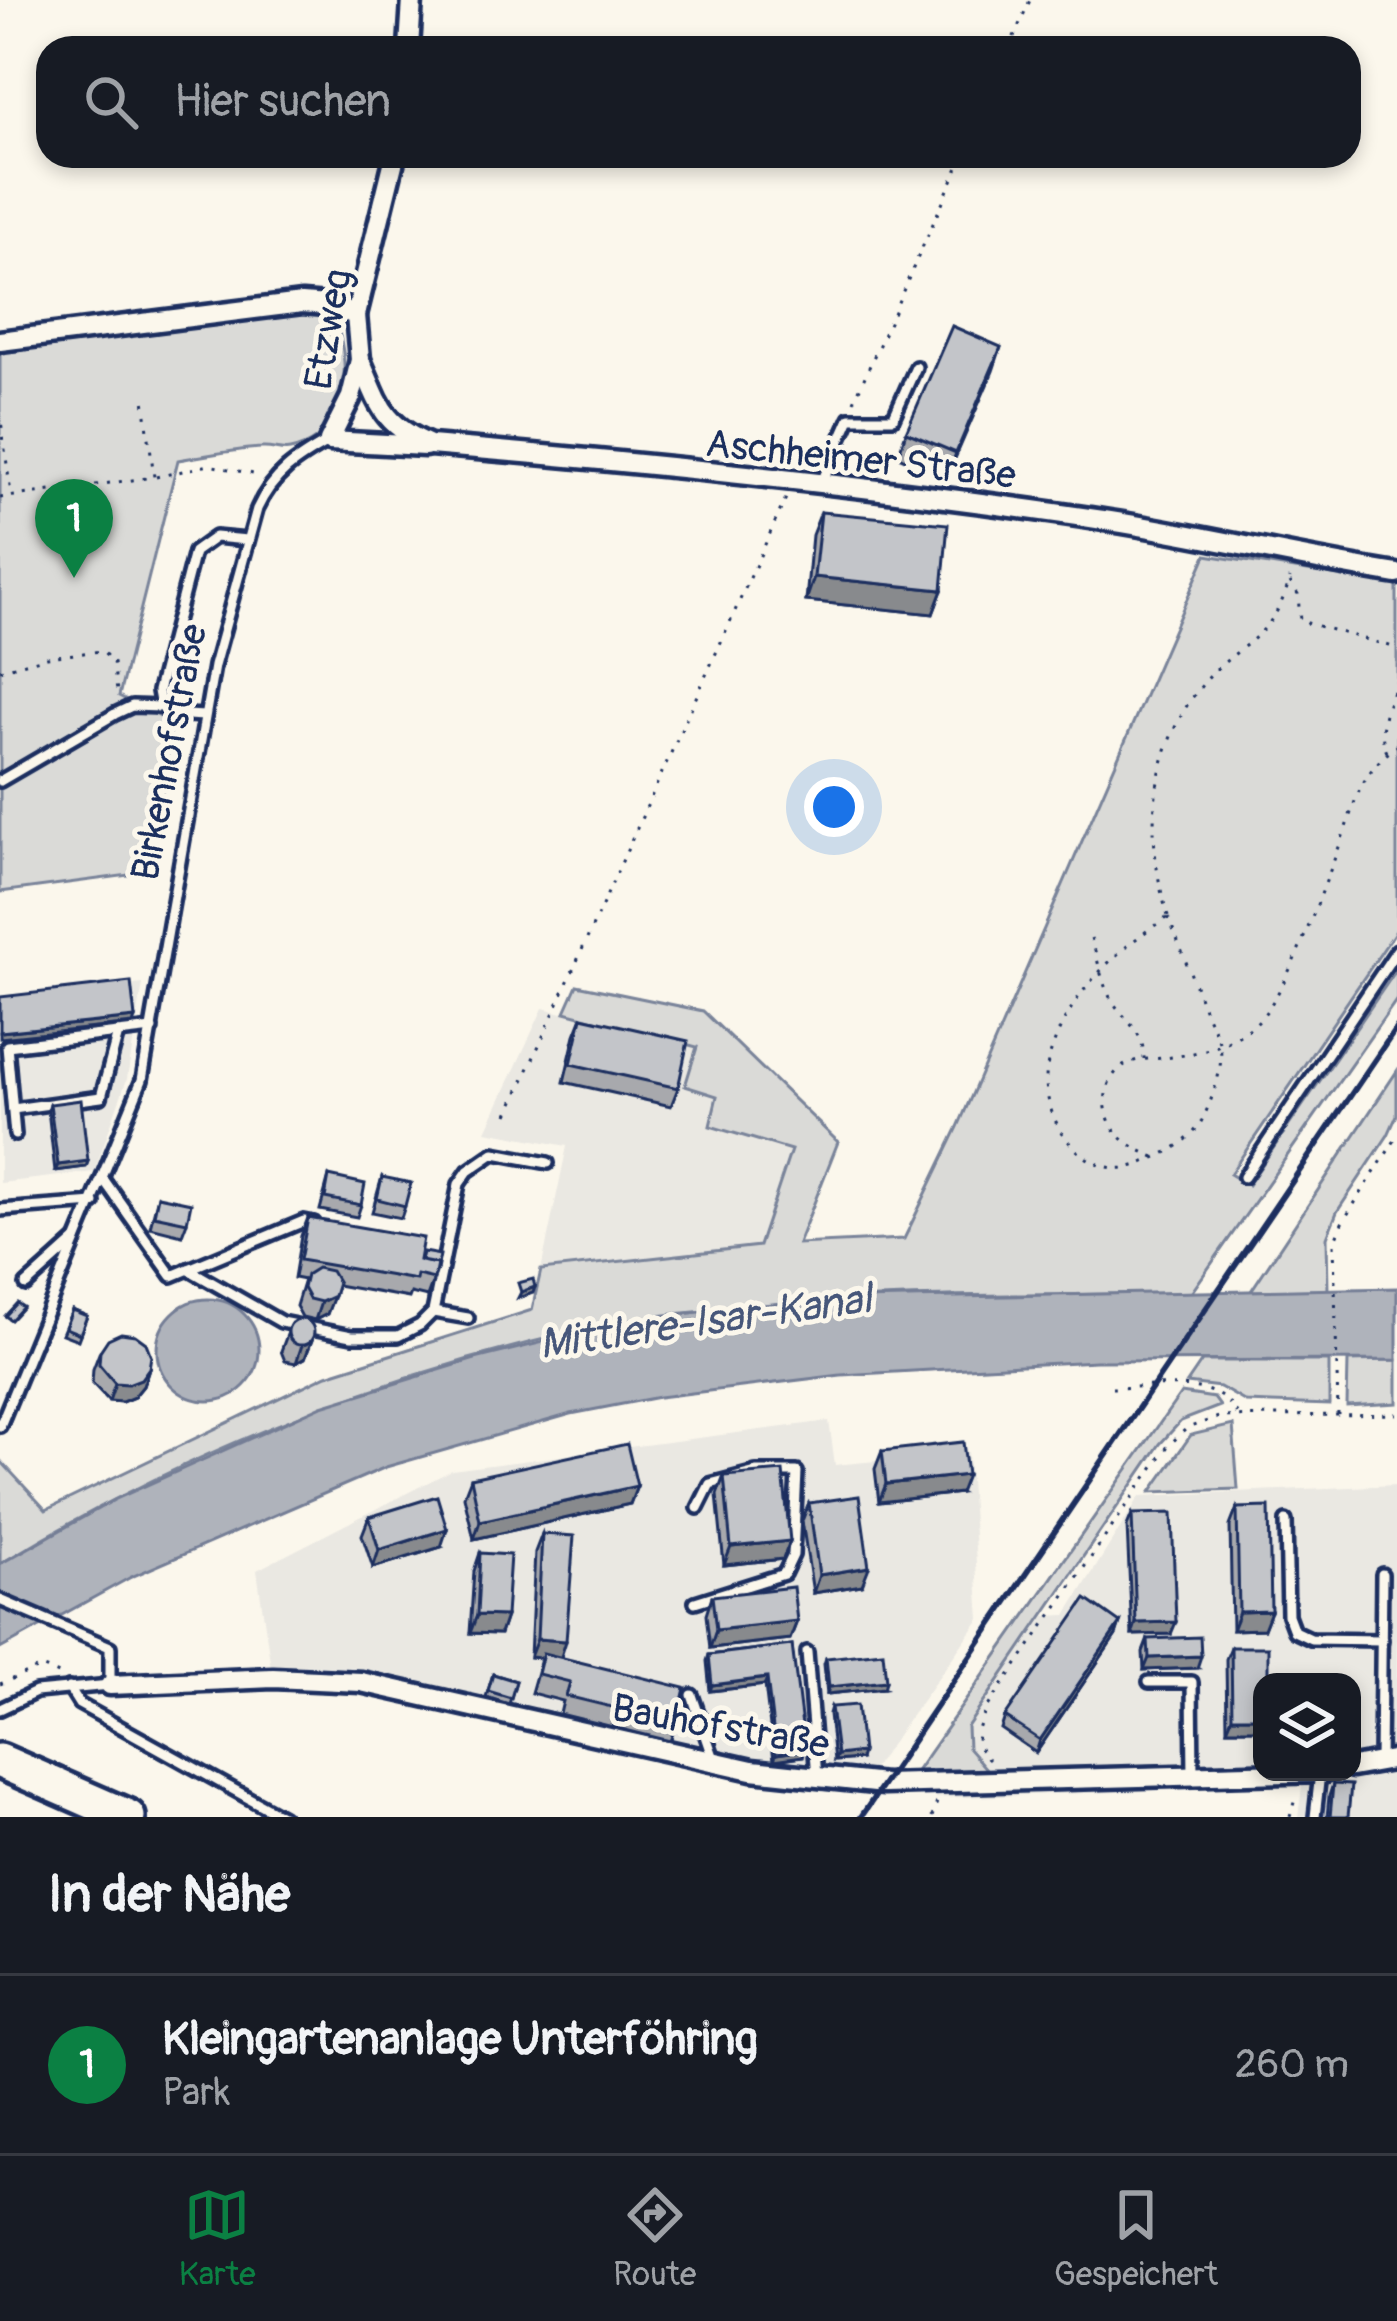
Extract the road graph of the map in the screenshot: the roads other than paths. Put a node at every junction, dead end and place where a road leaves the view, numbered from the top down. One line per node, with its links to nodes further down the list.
1 (412, 0): 2 (street)
2 (410, 36)
3 (392, 168): 4 (street, Etzweg)
4 (356, 315): 5 (street); 6 (street, Etzweg)
5 (0, 341)
6 (360, 360): 8 (street, Etzweg); 9 (street)
7 (916, 367): 10 (lane)
8 (329, 441): 9 (street); 11 (lane, Birkenhofstraße)
9 (430, 446): 10 (street, Aschheimer Straße)
10 (821, 484): 12 (street, Aschheimer Straße)
11 (247, 541): 13 (lane); 14 (lane, Birkenhofstraße)
12 (1397, 574)
13 (161, 707): 14 (lane); 15 (lane)
14 (204, 716): 17 (lane, Birkenhofstraße)
15 (0, 782)
16 (1397, 950): 22 (lane)
17 (152, 1029): 18 (lane); 23 (lane, Birkenhofstraße)
18 (118, 1034): 19 (lane); 19 (lane)
19 (13, 1109): 20 (lane)
20 (15, 1136)
21 (548, 1163): 30 (lane)
22 (1244, 1177)
23 (104, 1180): 24 (lane, Birkenhofstraße); 28 (lane)
24 (94, 1203): 25 (lane); 27 (lane, Birkenhofstraße)
25 (0, 1210)
26 (327, 1225): 28 (lane)
27 (79, 1237): 29 (lane); 32 (lane, Birkenhofstraße)
28 (188, 1269): 30 (lane)
29 (26, 1285)
30 (433, 1312): 31 (lane)
31 (468, 1318)
32 (0, 1426)
33 (698, 1508): 37 (lane)
34 (1286, 1521): 38 (lane)
35 (1382, 1574): 38 (lane)
36 (0, 1600): 41 (lane)
37 (695, 1602)
38 (1382, 1640): 45 (lane)
39 (807, 1652): 50 (lane)
40 (1149, 1682): 49 (lane)
41 (110, 1684): 42 (lane); 47 (street, Bauhofstraße)
42 (68, 1687): 44 (lane); 53 (lane)
43 (692, 1696): 47 (lane)
44 (0, 1709)
45 (1389, 1760)
46 (0, 1761): 52 (highway)
47 (716, 1763): 50 (street, Bauhofstraße)
48 (1253, 1774): 49 (street, Bauhofstraße)
49 (1193, 1776): 50 (street, Bauhofstraße)
50 (817, 1778)
51 (1321, 1781): 54 (lane)
52 (128, 1817)
53 (283, 1817)
54 (1315, 1817)

